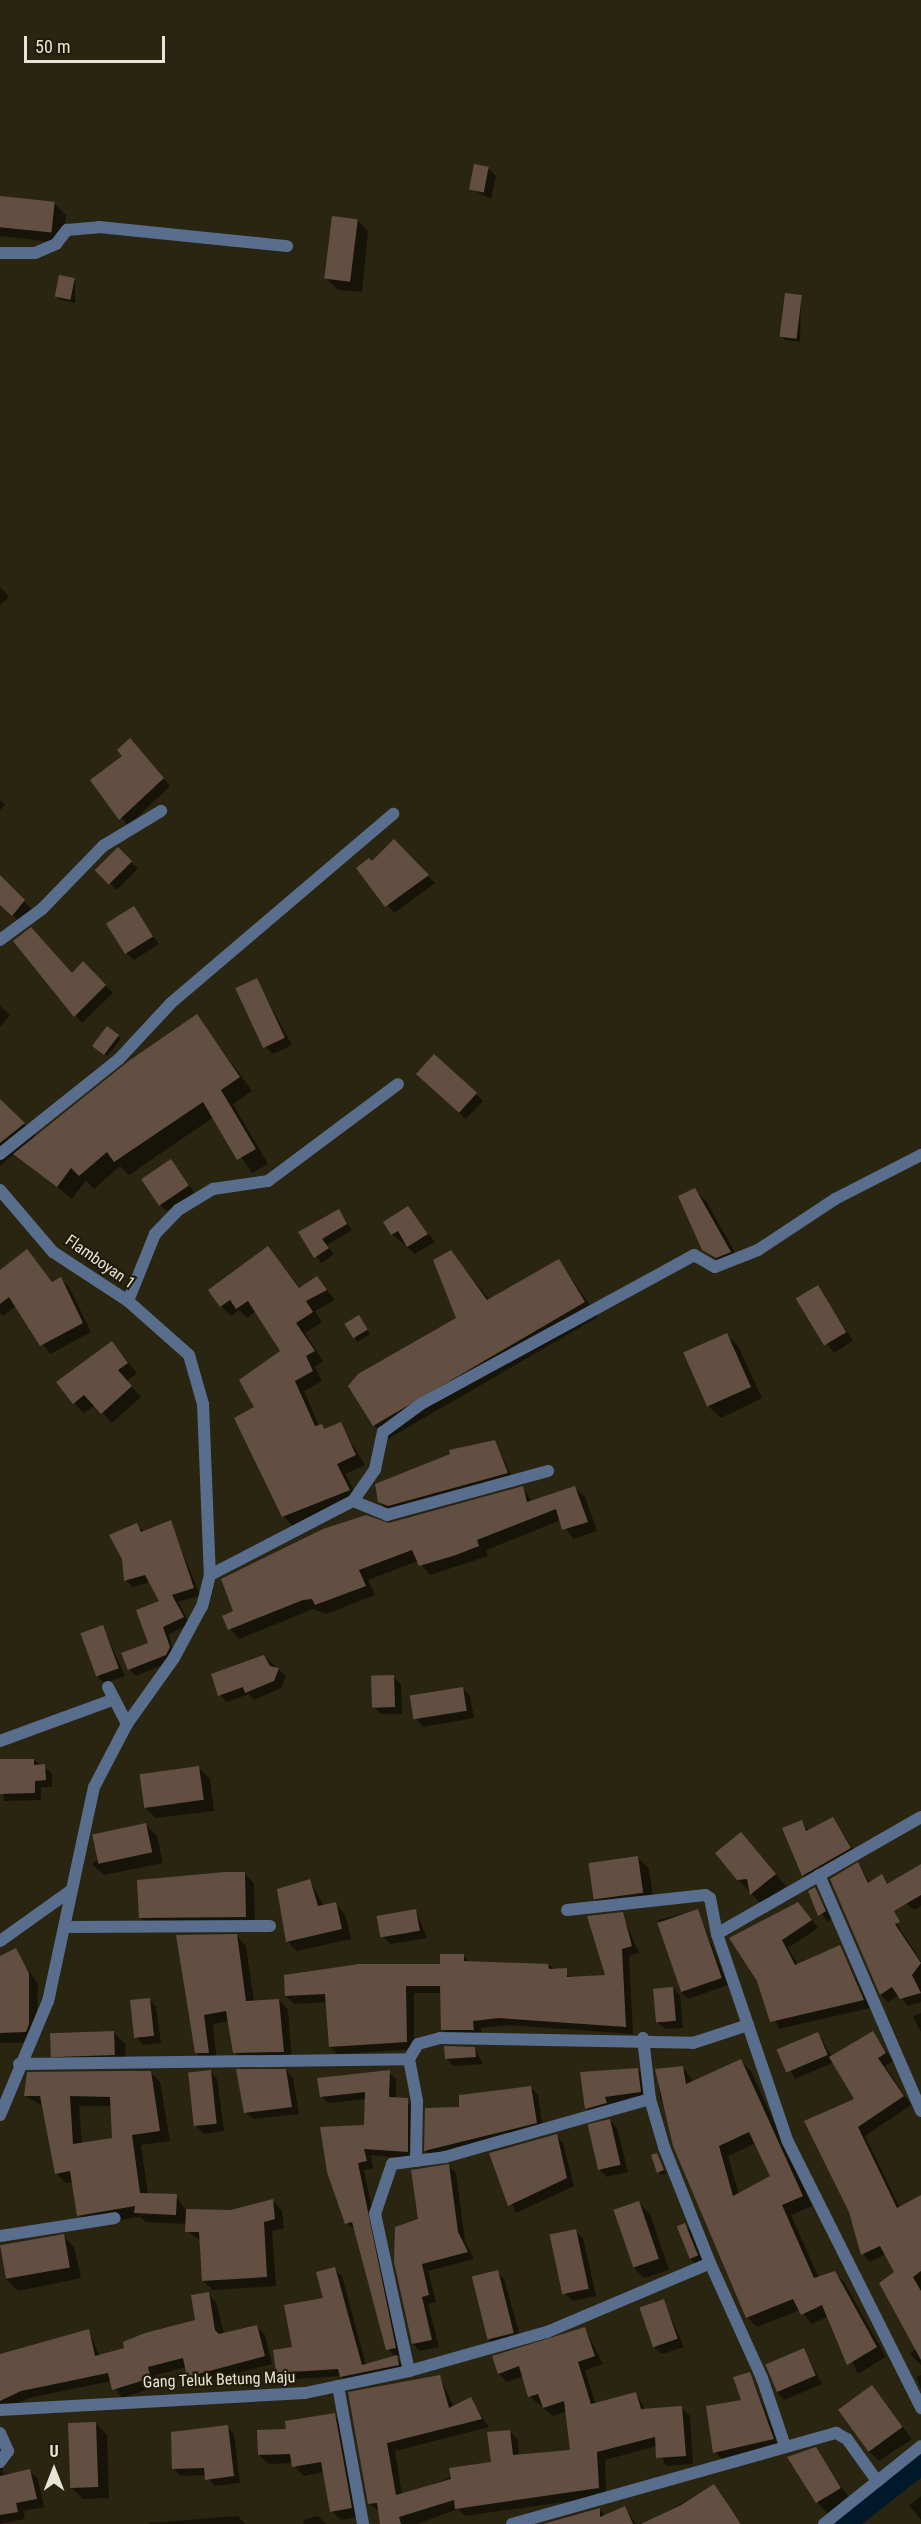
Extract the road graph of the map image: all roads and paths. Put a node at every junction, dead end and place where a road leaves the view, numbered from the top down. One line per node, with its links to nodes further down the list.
1 (287, 246): 2 (street)
2 (0, 253)
3 (161, 811): 5 (street)
4 (393, 814): 7 (street)
5 (0, 940)
6 (398, 1084): 10 (street)
7 (0, 1154)
8 (921, 1155): 12 (street)
9 (0, 1190): 10 (street, Flamboyan 1)
10 (128, 1301): 13 (street, Flamboyan 1)
11 (548, 1471): 12 (street)
12 (353, 1501): 13 (street)
13 (210, 1575): 16 (street)
14 (108, 1687): 15 (street)
15 (112, 1700): 16 (street); 17 (street)
16 (127, 1724): 20 (street)
17 (0, 1741)
18 (921, 1816): 19 (street)
19 (819, 1875): 24 (street); 31 (street)
20 (70, 1891): 23 (street); 25 (street)
21 (567, 1910): 24 (street)
22 (270, 1926): 23 (street)
23 (67, 1927): 29 (street)
24 (717, 1934): 26 (street)
25 (0, 1941)
26 (748, 2025): 27 (street); 39 (street)
27 (643, 2038): 28 (street); 30 (street)
28 (409, 2059): 29 (street); 33 (street)
29 (19, 2064): 32 (street)
30 (650, 2099): 33 (street); 36 (street)
31 (921, 2111)
32 (0, 2115)
33 (416, 2161): 37 (street)
34 (115, 2218): 35 (street)
35 (0, 2236)
36 (710, 2263): 37 (street, Gang Teluk Betung Maju); 42 (street)
37 (409, 2371): 38 (street, Gang Teluk Betung Maju)
38 (338, 2386): 40 (street, Gang Teluk Betung Maju); 46 (street)
39 (921, 2408)
40 (0, 2410)
41 (0, 2433): 44 (street)
42 (785, 2446): 45 (street); 47 (street)
43 (921, 2446): 45 (street)
44 (0, 2462)
45 (877, 2481): 48 (street)
46 (363, 2524)
47 (512, 2524)
48 (824, 2524)

